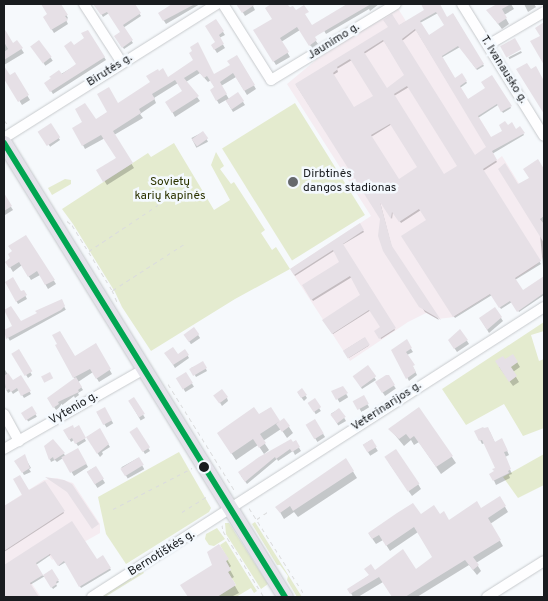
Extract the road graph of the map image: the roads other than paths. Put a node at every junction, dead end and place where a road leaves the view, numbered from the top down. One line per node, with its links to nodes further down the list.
1 (84, 4): 8 (street)
2 (217, 4): 8 (street, Birutės g.)
3 (223, 4): 4 (street, Jaunimo g.)
4 (396, 4)
5 (462, 4): 7 (street, T. Ivanausko g.)
6 (544, 12): 7 (street)
7 (488, 45): 9 (street, T. Ivanausko g.)
8 (122, 63): 10 (street, Birutės g.)
9 (544, 136)
10 (4, 138)
11 (4, 143): 13 (highway)
12 (544, 306): 17 (street, Veterinarijos g.)
13 (144, 369): 15 (street, Vytenio g.); 17 (highway)
14 (4, 414): 15 (street)
15 (19, 441): 16 (street, Vytenio g.)
16 (4, 450)
17 (225, 513): 19 (street, Bernotiškės g.); 20 (highway)
18 (544, 561): 21 (street)
19 (92, 597)
20 (285, 597)
21 (487, 597)

